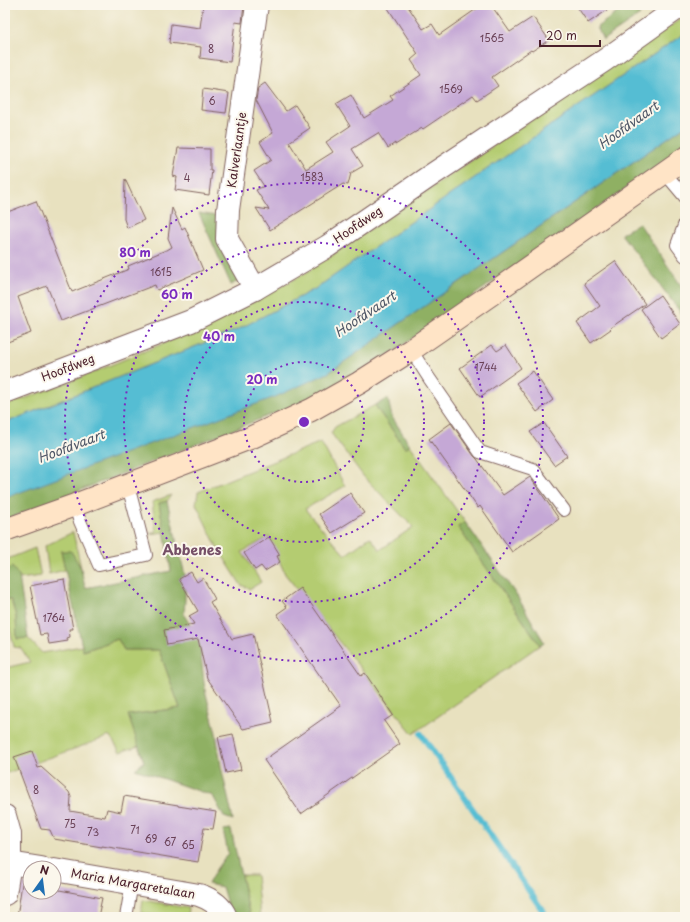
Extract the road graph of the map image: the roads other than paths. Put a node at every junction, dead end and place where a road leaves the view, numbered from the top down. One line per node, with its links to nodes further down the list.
1 (257, 5): 8 (street, Kalverlaantje)
2 (682, 5): 8 (street, Hoofdweg)
3 (685, 158): 4 (main road)
4 (664, 172): 5 (lane); 9 (main road)
5 (685, 197)
6 (685, 223): 7 (lane)
7 (685, 256)
8 (255, 289): 10 (street, Hoofdweg)
9 (411, 350): 11 (main road); 13 (lane)
10 (5, 392)
11 (126, 486): 12 (main road); 12 (lane)
12 (75, 505): 14 (main road)
13 (564, 510)
14 (5, 530)
15 (5, 816): 16 (street)
16 (10, 863): 17 (street); 20 (street)
17 (22, 865)
18 (62, 871): 19 (street, Maria Margaretalaan)
19 (132, 884): 21 (lane); 22 (street, Maria Margaretalaan)
20 (5, 894)
21 (126, 917)
22 (226, 917)

